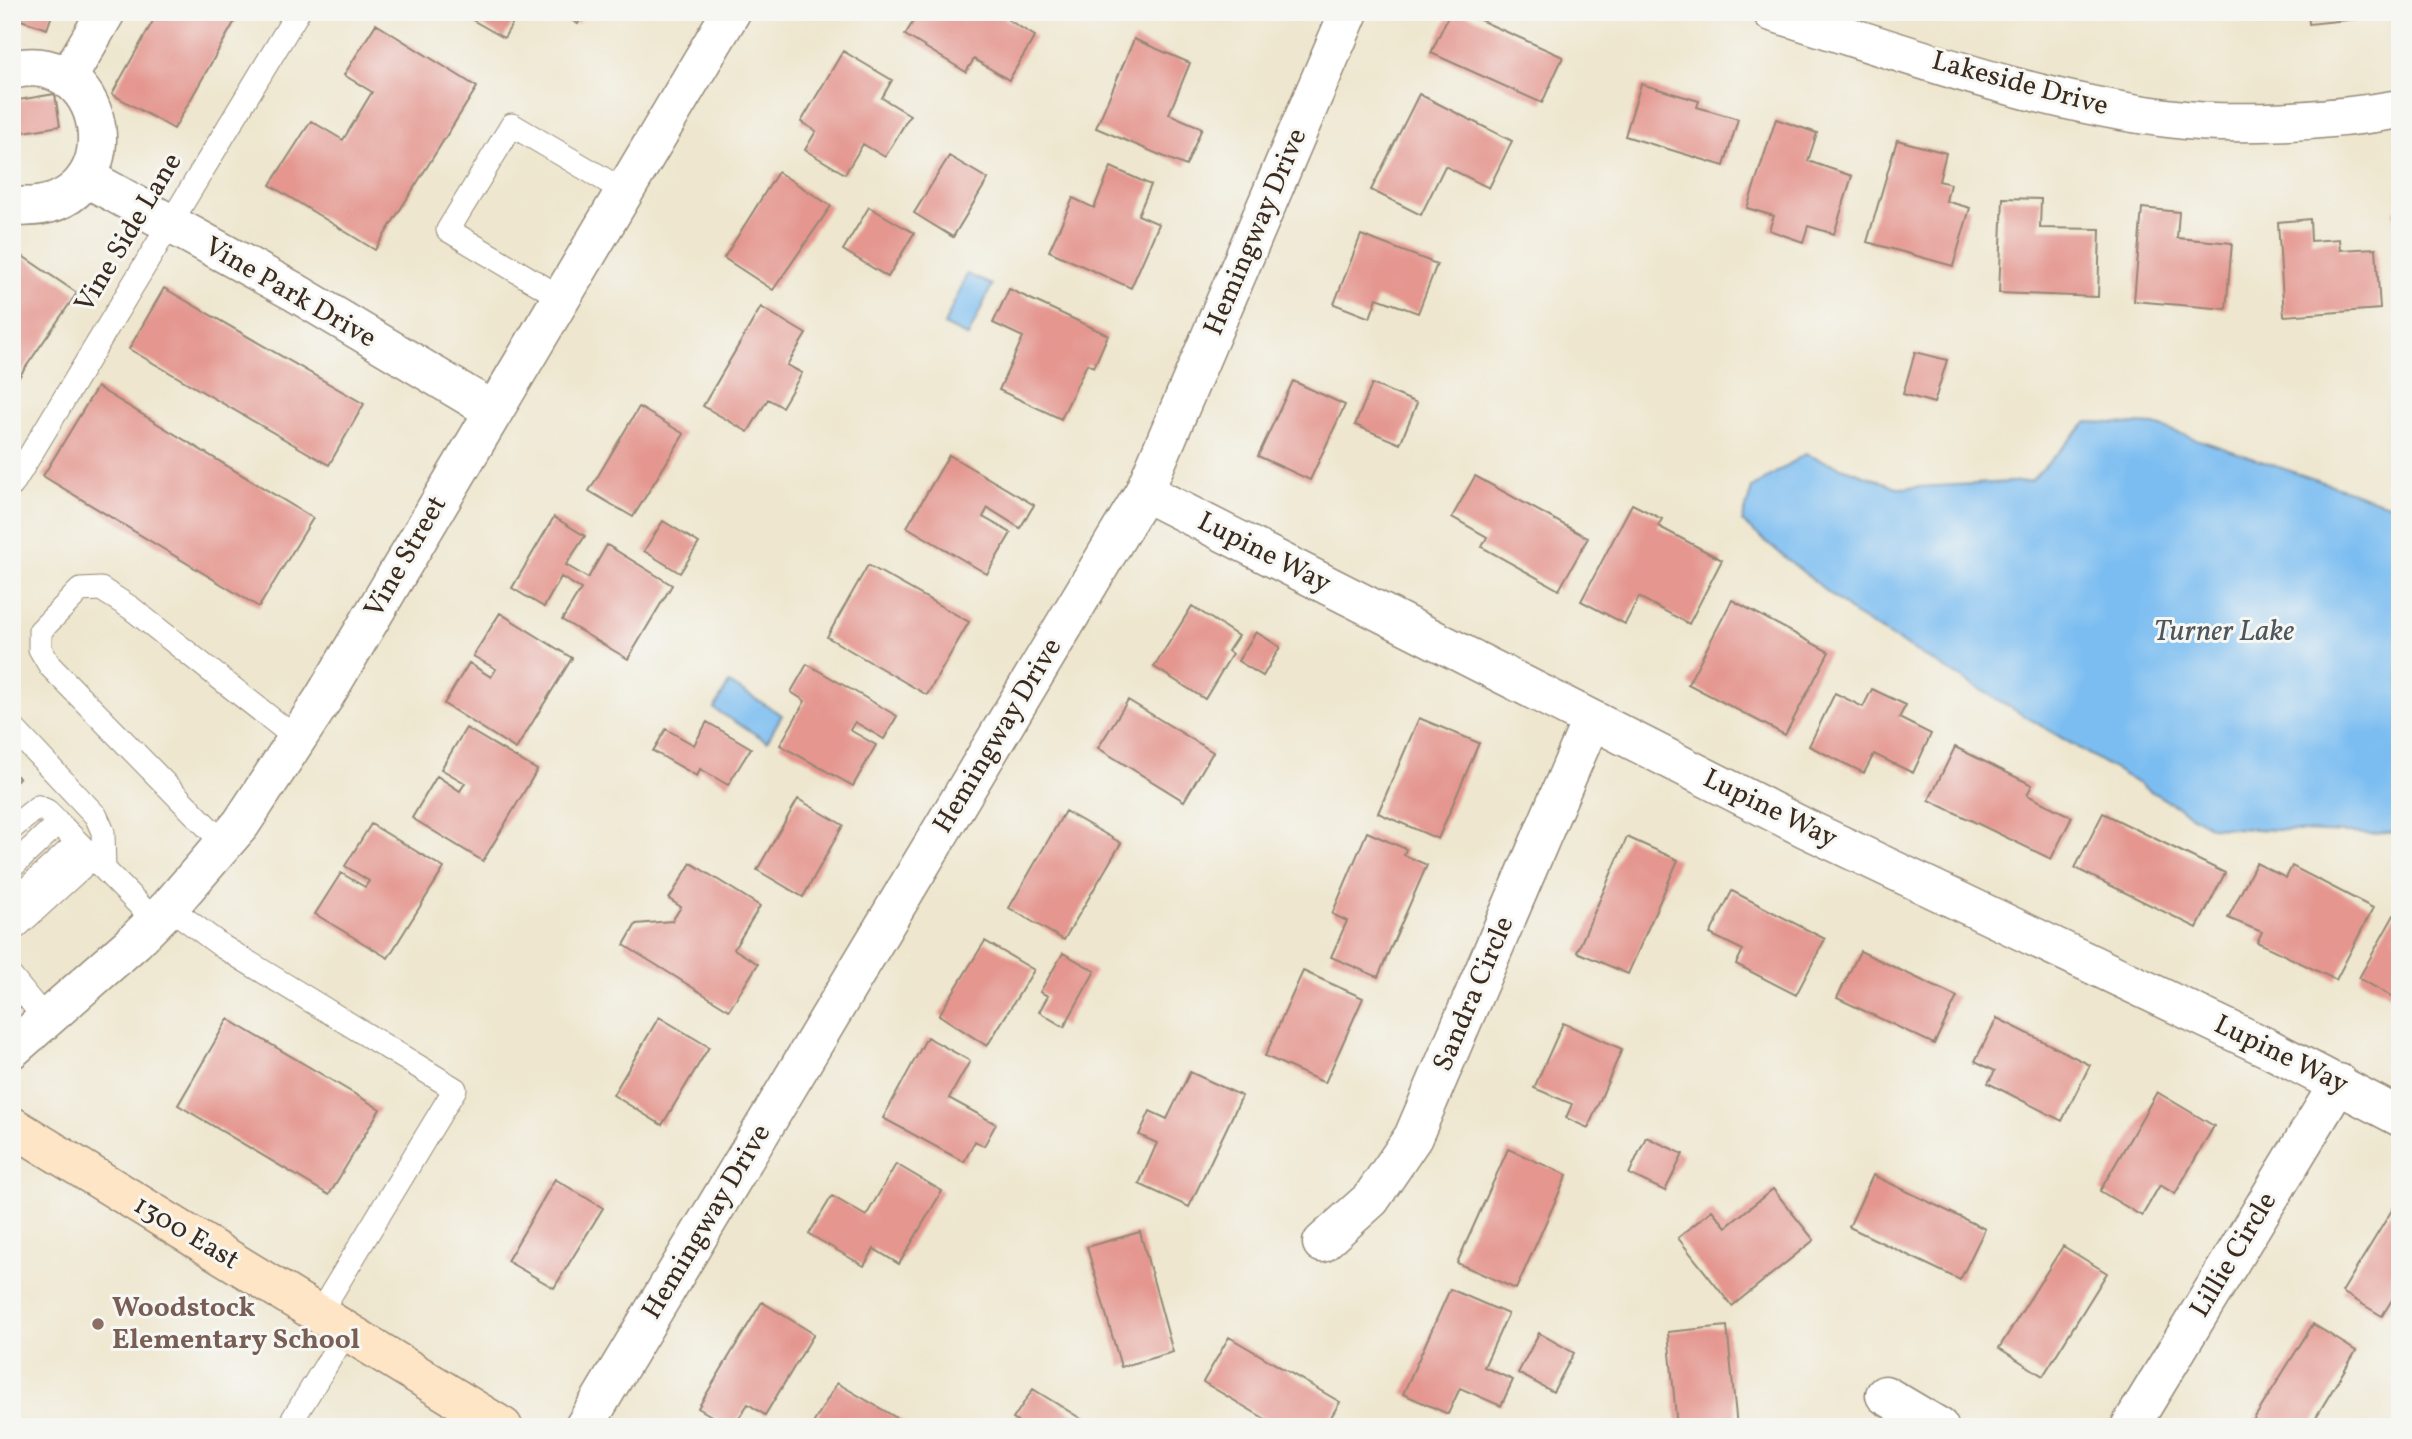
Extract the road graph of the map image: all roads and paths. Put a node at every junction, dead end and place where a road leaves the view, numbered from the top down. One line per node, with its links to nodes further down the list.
1 (106, 12): 7 (street)
2 (298, 12): 12 (lane, Vine Side Lane)
3 (732, 12): 10 (street, Vine Street)
4 (1349, 12): 16 (street, Hemingway Drive)
5 (1772, 12): 8 (street, Lakeside Drive)
6 (12, 70): 7 (street)
7 (67, 79): 9 (street)
8 (2400, 109)
9 (87, 178): 11 (street); 12 (street, Vine Park Drive)
10 (624, 191): 13 (street, Vine Street); 13 (lane)
11 (12, 206)
12 (169, 225): 14 (street, Vine Park Drive); 15 (lane, Vine Side Lane)
13 (560, 297): 14 (street, Vine Street)
14 (492, 410): 19 (street, Vine Street)
15 (12, 485)
16 (1144, 492): 17 (street, Lupine Way); 39 (street, Hemingway Drive)
17 (1591, 721): 31 (street, Lupine Way); 34 (street, Sandra Circle)
18 (12, 727): 23 (lane)
19 (297, 739): 22 (street, Vine Street); 22 (lane)
20 (58, 823): 21 (lane); 23 (lane); 24 (lane)
21 (12, 828)
22 (225, 845): 26 (street, Vine Street)
23 (91, 857): 25 (lane); 26 (lane); 27 (lane)
24 (12, 867)
25 (20, 895)
26 (162, 914): 29 (street, Vine Street); 35 (lane)
27 (12, 931)
28 (12, 978): 29 (lane)
29 (46, 1020): 30 (street, Vine Street)
30 (12, 1049)
31 (2339, 1083): 32 (street, Lupine Way); 41 (street, Lillie Circle)
32 (2400, 1117)
33 (12, 1126): 35 (main road, 1300 East)
34 (1322, 1243)
35 (333, 1322): 37 (lane); 38 (main road, 1300 East)
36 (1885, 1395): 40 (street)
37 (288, 1427)
38 (503, 1427)
39 (584, 1427)
40 (1939, 1427)
41 (2130, 1427)

